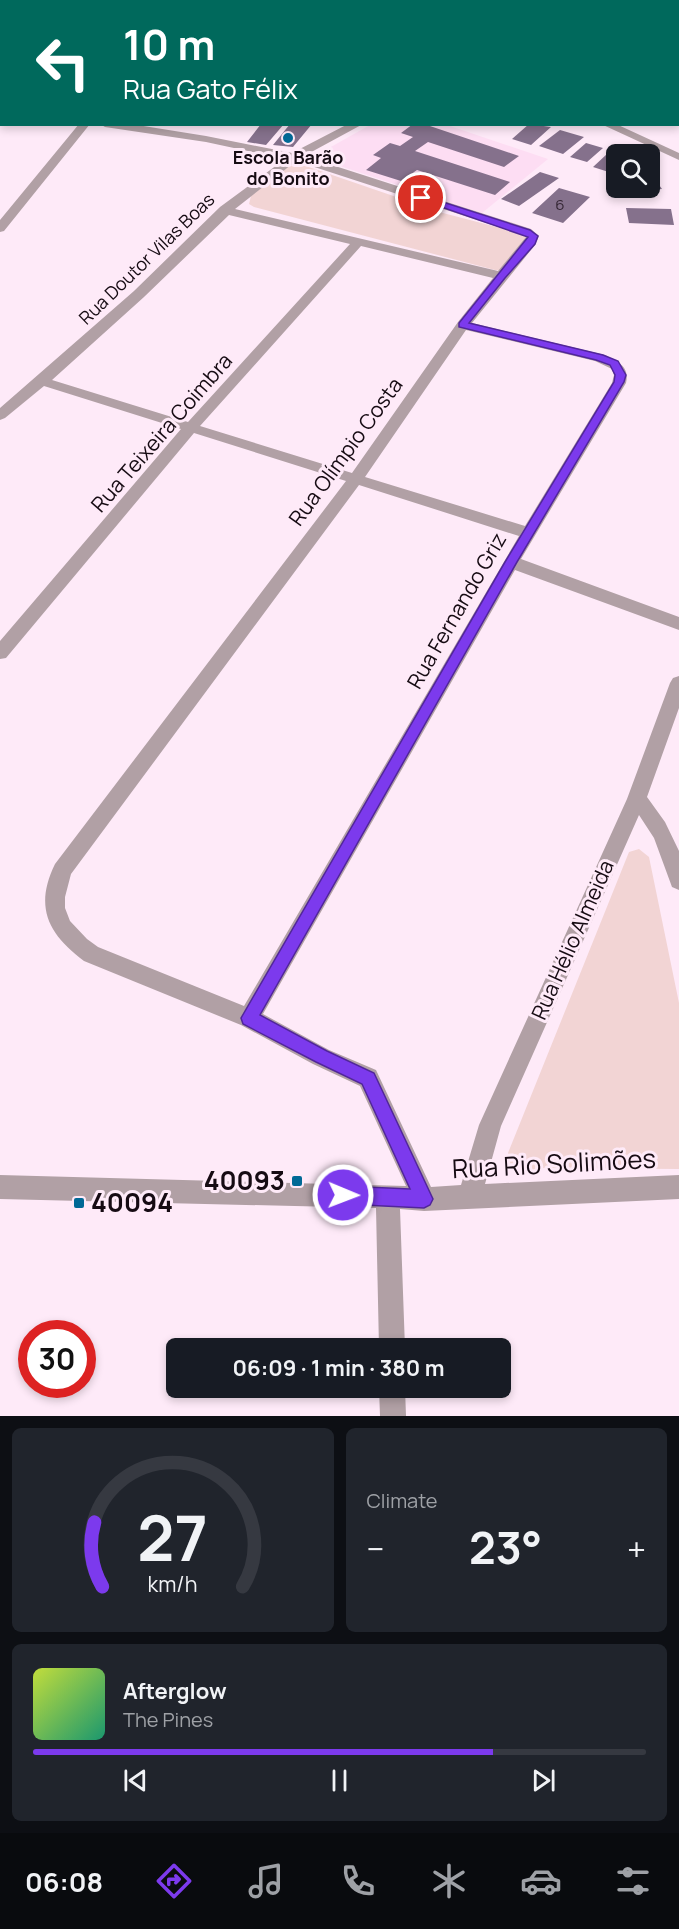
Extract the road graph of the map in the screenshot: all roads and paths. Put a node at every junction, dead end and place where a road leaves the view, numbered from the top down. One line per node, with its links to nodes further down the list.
1 (83, 126): 8 (street)
2 (118, 126): 6 (street)
3 (354, 126): 6 (street, Rua Doutor Vilas Boas)
4 (612, 126): 5 (street)
5 (679, 156)
6 (294, 157): 7 (street, Rua Doutor Vilas Boas); 10 (street, Rua Olímpio Costa)
7 (224, 210): 9 (street); 12 (street, Rua Doutor Vilas Boas)
8 (0, 228)
9 (357, 242): 10 (street); 14 (street, Rua Teixeira Coimbra)
10 (501, 276): 11 (street, Rua Olímpio Costa)
11 (463, 325): 15 (street, Rua Olímpio Costa); 16 (street, Rua Fernando Griz)
12 (42, 381): 13 (street, Rua Doutor Vilas Boas); 14 (street)
13 (3, 409)
14 (191, 428): 15 (street); 19 (street, Rua Teixeira Coimbra)
15 (356, 479): 16 (street); 23 (street, Rua Olímpio Costa)
16 (528, 533): 17 (street, Rua Fernando Griz)
17 (511, 562): 18 (street); 23 (street, Rua Fernando Griz)
18 (676, 622)
19 (0, 653)
20 (679, 683): 21 (street, Rua Hélio Almeida)
21 (637, 799): 22 (street); 27 (street, Rua Hélio Almeida)
22 (679, 881)
23 (249, 1018): 28 (street)
24 (0, 1187): 26 (street, Rua Rio Solimões)
25 (679, 1187): 27 (street, Rua Rio Solimões)
26 (388, 1196): 28 (street, Rua Rio Solimões); 29 (street)
27 (470, 1197): 28 (street, Rua Rio Solimões)
28 (424, 1199)
29 (392, 1338)
30 (392, 1398): 31 (street)
31 (393, 1416)

